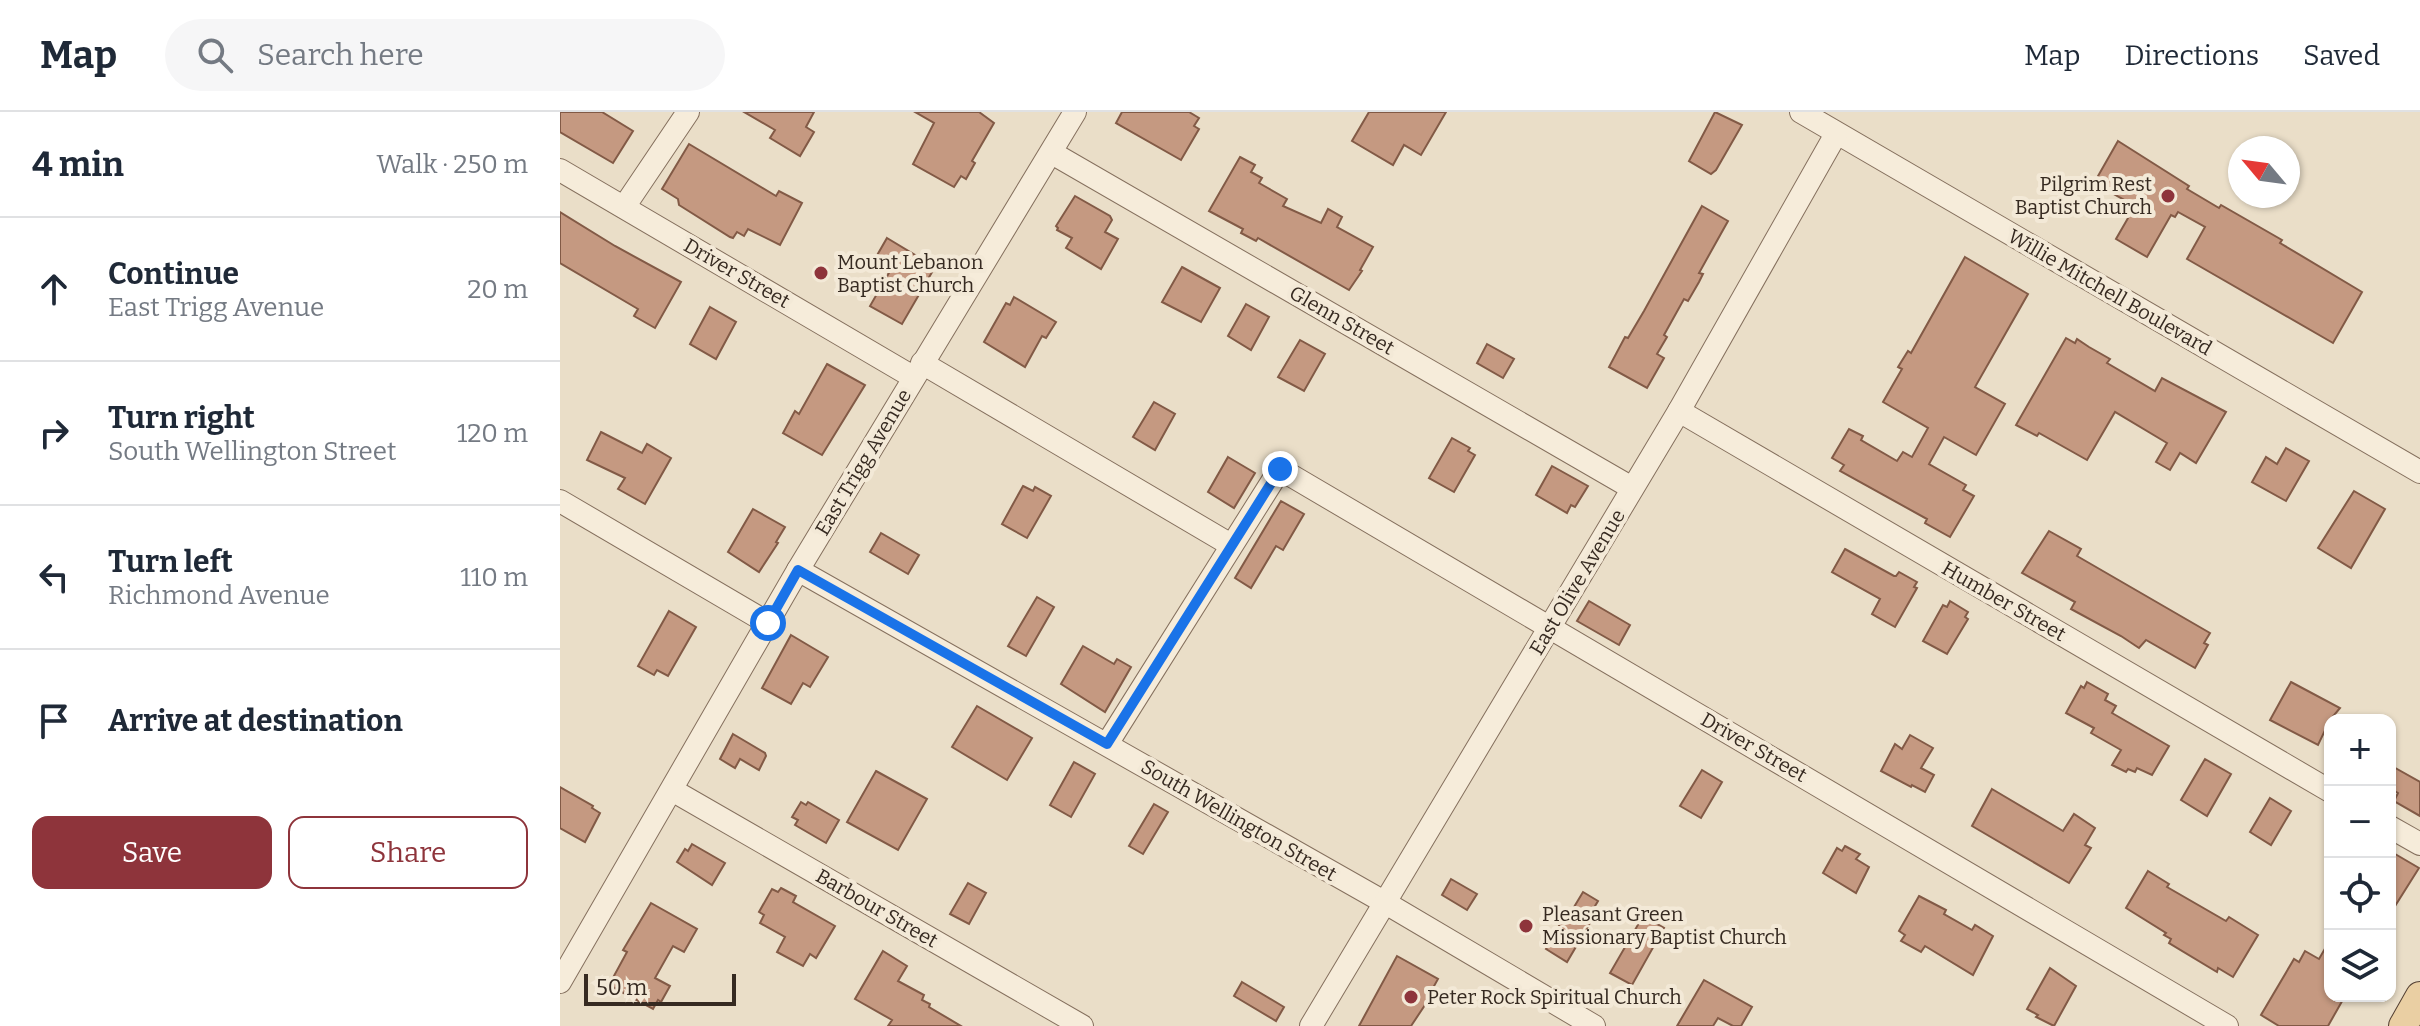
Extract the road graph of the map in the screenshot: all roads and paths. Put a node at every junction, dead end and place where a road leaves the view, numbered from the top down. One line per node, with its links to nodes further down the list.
1 (688, 112): 7 (street)
2 (1075, 112): 5 (street, East Trigg Avenue)
3 (1801, 112): 4 (street, Willie Mitchell Boulevard)
4 (1836, 134): 9 (street, East Olive Avenue); 10 (street, Willie Mitchell Boulevard)
5 (1052, 153): 8 (street, East Trigg Avenue); 11 (street, Glenn Street)
6 (560, 170): 7 (street, Driver Street)
7 (624, 207): 8 (street, Driver Street)
8 (918, 370): 13 (street, Driver Street); 14 (street, East Trigg Avenue)
9 (1679, 411): 11 (street, East Olive Avenue); 18 (street, Humber Street)
10 (2420, 472)
11 (1632, 488): 16 (street, East Olive Avenue)
12 (560, 501): 15 (street)
13 (1231, 545): 16 (street, Driver Street); 17 (street)
14 (798, 570): 15 (street, East Trigg Avenue); 17 (street, South Wellington Street)
15 (768, 623): 19 (street, East Trigg Avenue)
16 (1550, 627): 22 (street, East Olive Avenue); 28 (street, Driver Street)
17 (1107, 744): 22 (street, South Wellington Street)
18 (2324, 787)
19 (672, 790): 23 (street, East Trigg Avenue); 25 (street, Barbour Street)
20 (2396, 830): 21 (street)
21 (2420, 844)
22 (1384, 902): 26 (street, East Olive Avenue); 27 (street, South Wellington Street)
23 (560, 982)
24 (2420, 996): 29 (main road)
25 (1082, 1026)
26 (1311, 1026)
27 (1594, 1026)
28 (2227, 1026)
29 (2403, 1026)

